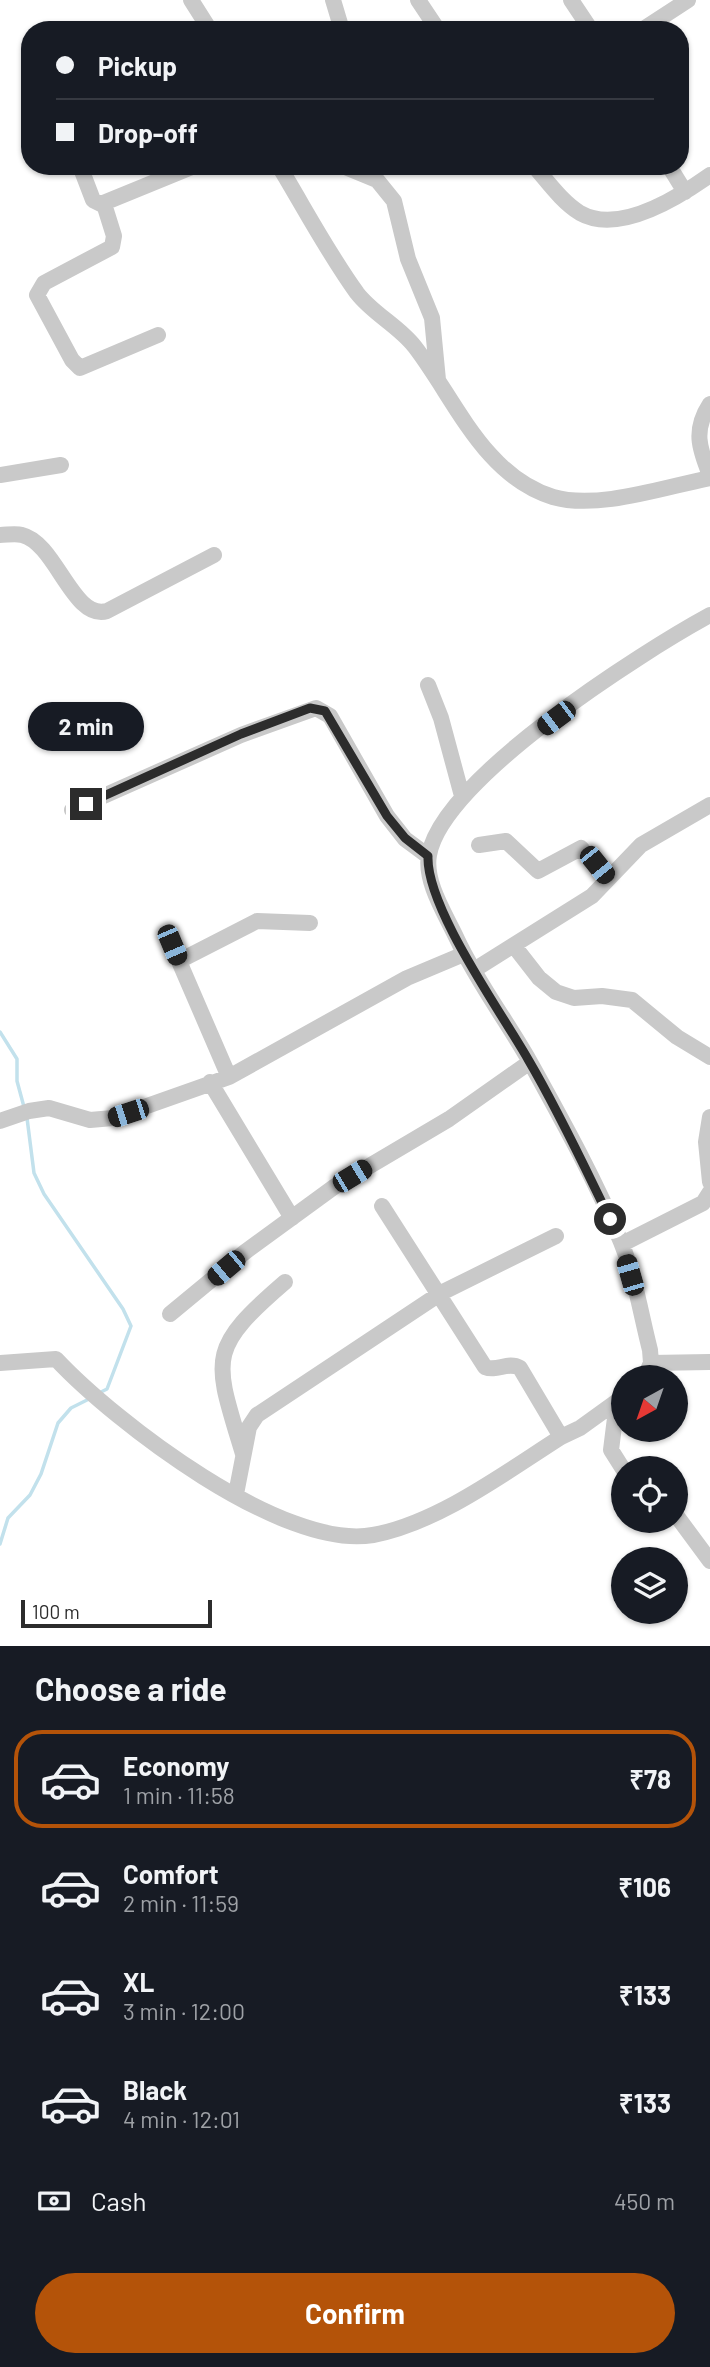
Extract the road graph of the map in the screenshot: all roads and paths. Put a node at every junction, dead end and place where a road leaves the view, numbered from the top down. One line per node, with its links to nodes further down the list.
1 (191, 0): 6 (street)
2 (333, 0): 7 (street)
3 (418, 0): 8 (street)
4 (571, 0): 9 (street)
5 (678, 3): 10 (street)
6 (204, 21)
7 (339, 21)
8 (432, 21)
9 (586, 21)
10 (654, 21)
11 (83, 175): 19 (street)
12 (173, 175): 19 (street)
13 (285, 175): 21 (street)
14 (373, 175): 21 (street)
15 (542, 175): 18 (street)
16 (675, 175): 18 (street)
17 (710, 175): 18 (street)
18 (685, 192)
19 (104, 204): 20 (street)
20 (158, 335)
21 (438, 382): 25 (street)
22 (710, 404): 25 (street)
23 (61, 466): 24 (street)
24 (0, 475)
25 (710, 477)
26 (0, 535): 27 (street)
27 (214, 555)
28 (710, 615): 30 (street)
29 (428, 685): 30 (street)
30 (462, 796): 34 (street)
31 (710, 804): 35 (street)
32 (72, 810): 34 (street)
33 (479, 845): 35 (street)
34 (428, 856): 39 (street)
35 (608, 879): 38 (street)
36 (310, 923): 40 (street)
37 (172, 945): 40 (street)
38 (514, 946): 41 (street); 42 (street)
39 (464, 954): 41 (street); 44 (street)
40 (179, 961): 44 (street)
41 (474, 970): 43 (street)
42 (710, 1058)
43 (530, 1062): 50 (street); 52 (street)
44 (229, 1077): 45 (street)
45 (210, 1082): 47 (street); 50 (street)
46 (710, 1117): 48 (street)
47 (0, 1121)
48 (709, 1192): 52 (street)
49 (382, 1206): 54 (street)
50 (292, 1218): 55 (street)
51 (556, 1236): 54 (street)
52 (622, 1244): 58 (street)
53 (285, 1282): 62 (street)
54 (441, 1293): 61 (street); 62 (street)
55 (170, 1314)
56 (710, 1362): 59 (street)
57 (0, 1363): 63 (street)
58 (648, 1365)
59 (687, 1365)
60 (611, 1406): 61 (street)
61 (561, 1437): 63 (street)
62 (244, 1456): 63 (street)
63 (236, 1494)
64 (688, 1531): 65 (street)
65 (710, 1560)

